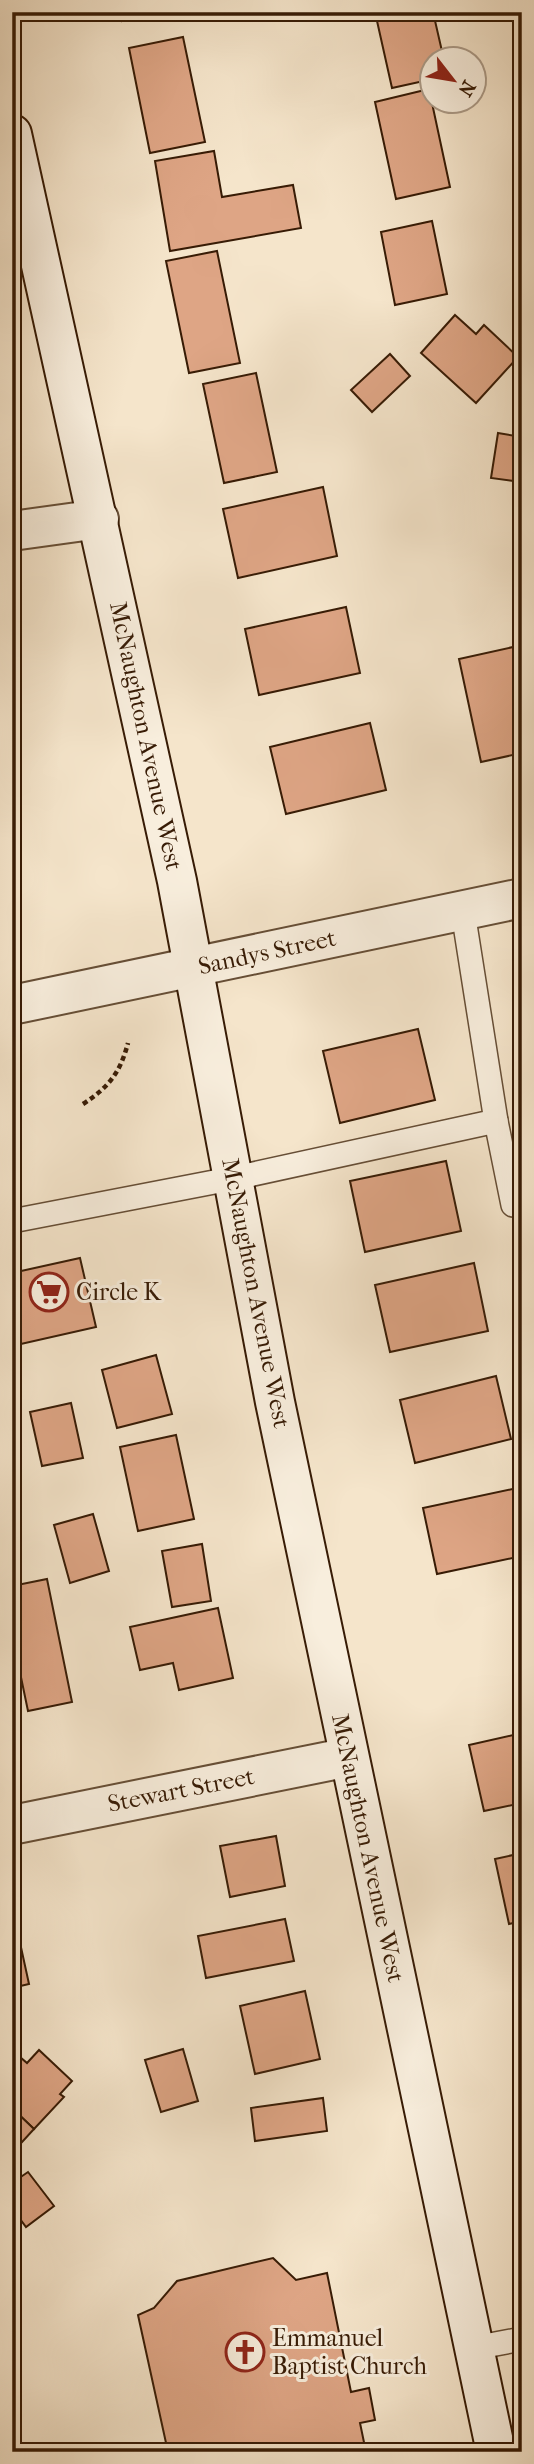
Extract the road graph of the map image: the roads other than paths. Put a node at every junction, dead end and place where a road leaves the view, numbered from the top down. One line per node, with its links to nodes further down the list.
1 (12, 134): 2 (main road, McNaughton Avenue West)
2 (100, 519): 3 (main road); 6 (main road, McNaughton Avenue West)
3 (12, 531)
4 (522, 898): 5 (main road, Sandys Street)
5 (463, 912): 6 (main road, Sandys Street); 8 (lane)
6 (192, 967): 7 (main road, Sandys Street); 9 (main road, McNaughton Avenue West)
7 (12, 1005)
8 (496, 1121): 9 (lane); 10 (lane)
9 (235, 1178): 11 (lane); 12 (main road, McNaughton Avenue West)
10 (513, 1205)
11 (12, 1221)
12 (349, 1757): 13 (main road, Stewart Street); 15 (main road, McNaughton Avenue West)
13 (12, 1825)
14 (522, 2339): 15 (lane)
15 (474, 2348): 16 (main road, McNaughton Avenue West)
16 (496, 2452)

